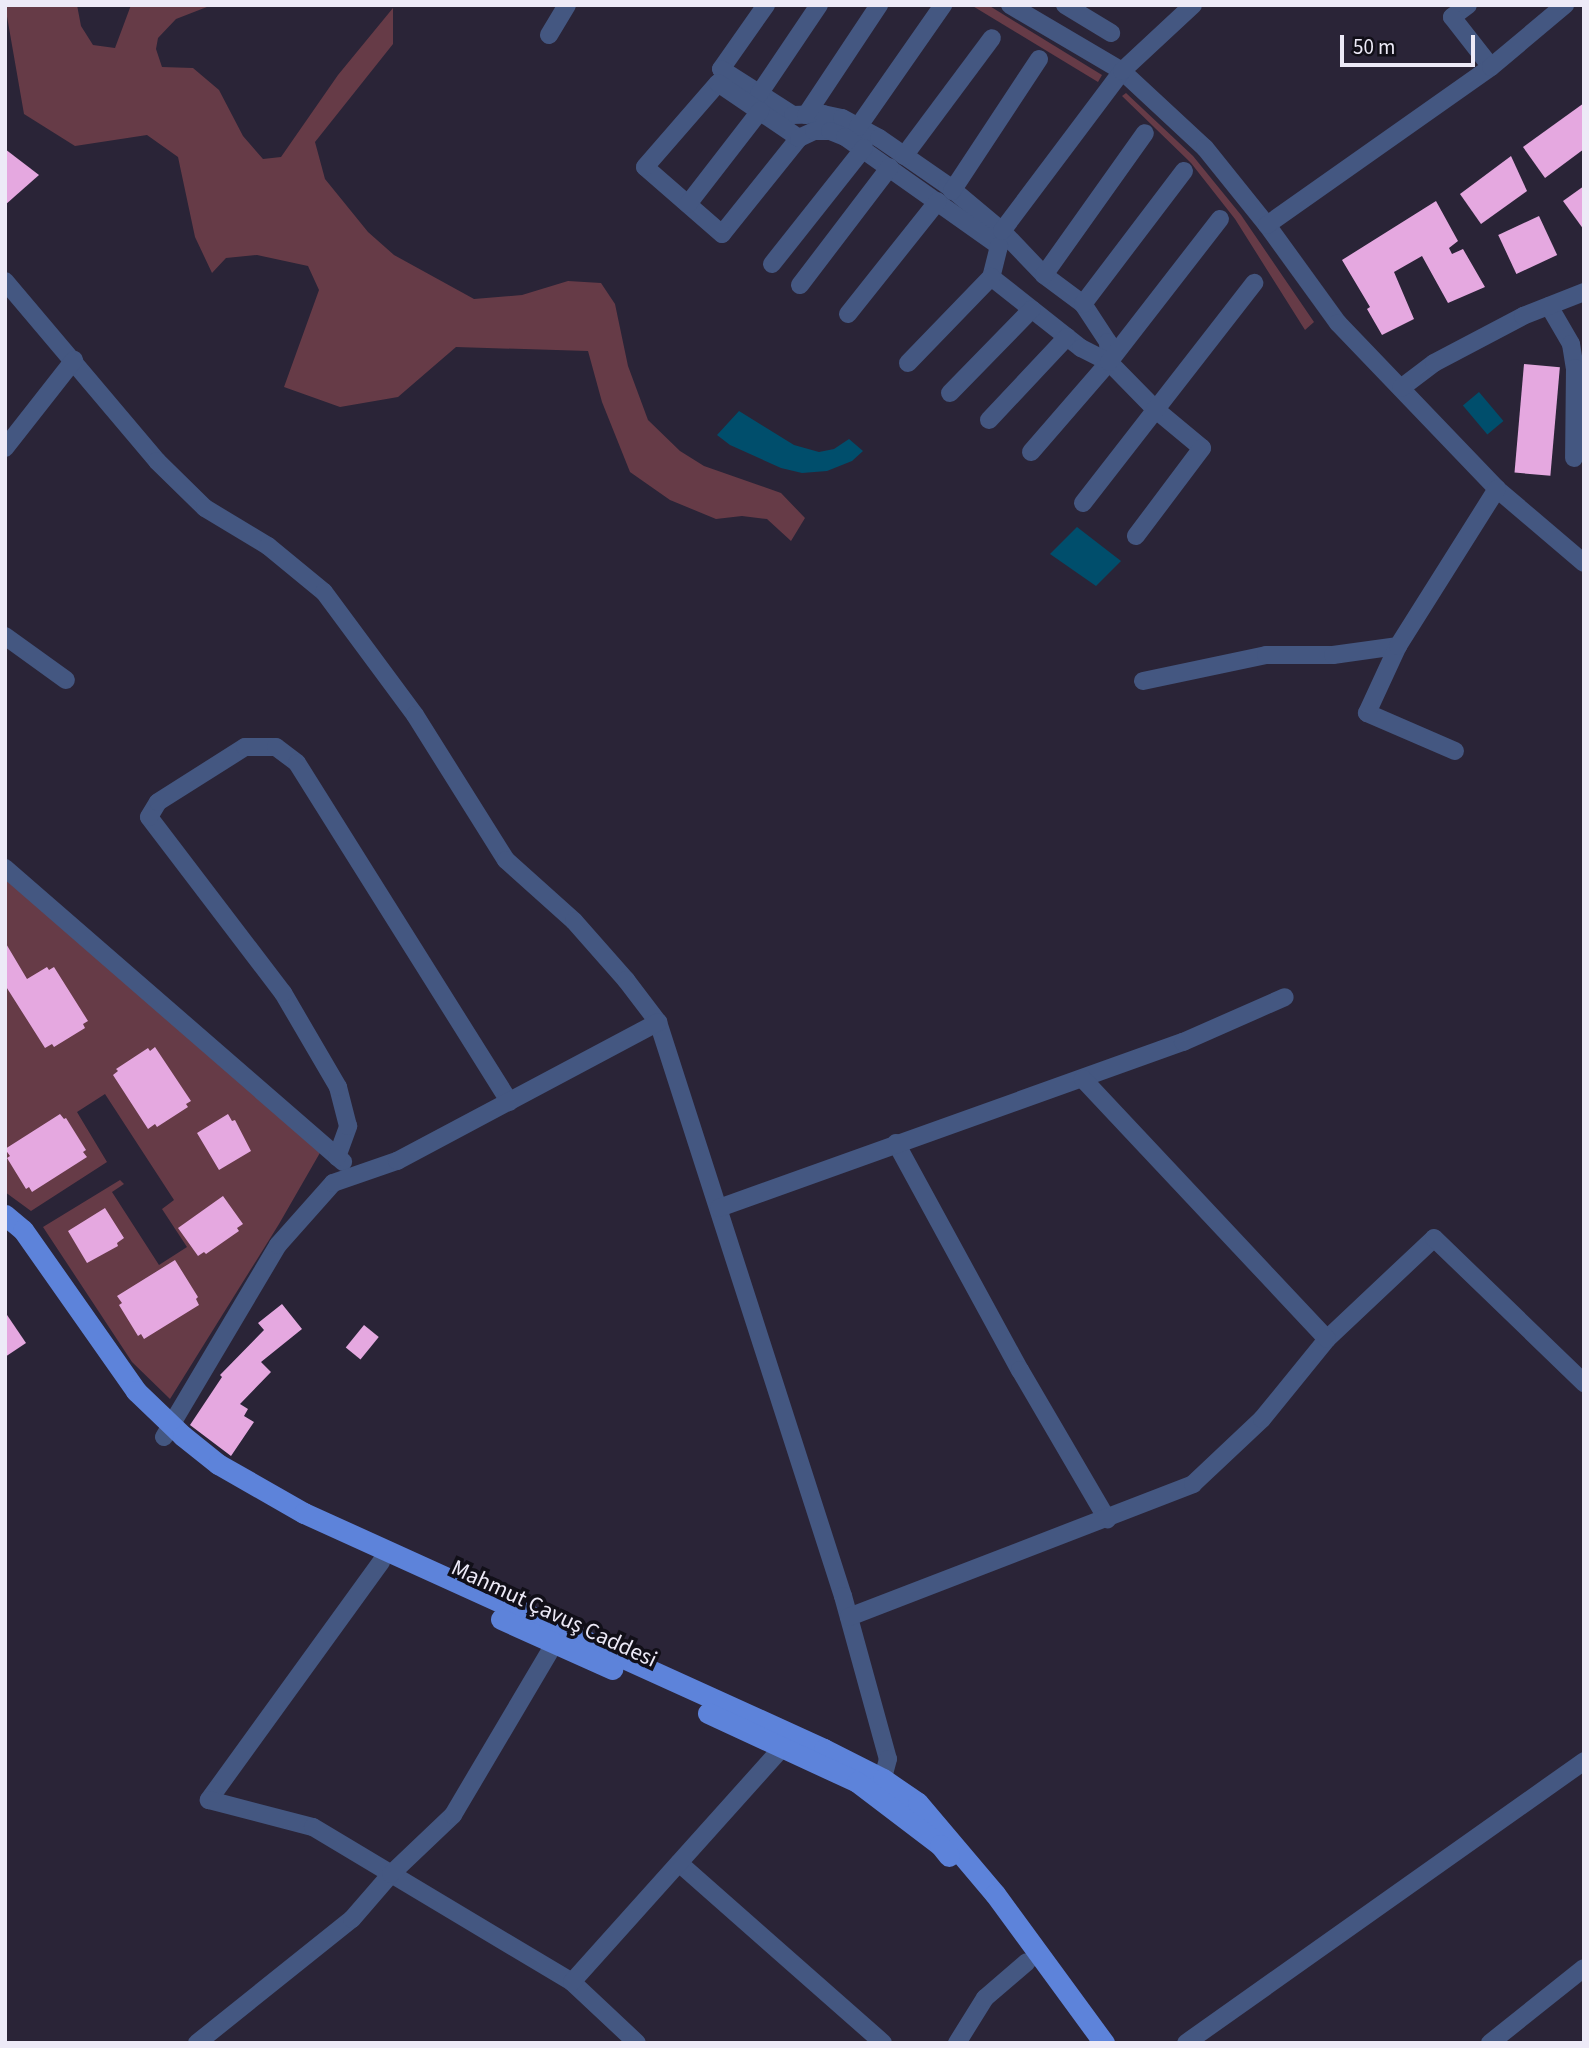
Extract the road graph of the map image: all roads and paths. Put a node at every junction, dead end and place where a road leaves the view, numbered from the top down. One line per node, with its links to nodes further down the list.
1 (567, 5): 13 (street)
2 (766, 5): 18 (street)
3 (819, 5): 18 (street)
4 (879, 5): 19 (street)
5 (943, 5): 20 (street)
6 (1010, 5): 11 (street)
7 (1193, 5): 17 (street)
8 (1468, 5): 16 (street)
9 (1070, 7): 11 (street); 12 (street)
10 (1556, 9): 16 (street)
11 (1050, 29): 17 (street)
12 (1111, 33)
13 (549, 35)
14 (992, 38): 24 (street)
15 (1039, 59): 26 (street)
16 (1490, 67): 29 (street)
17 (1122, 71): 29 (street); 30 (street)
18 (759, 102): 19 (street); 22 (street); 27 (street); 27 (street)
19 (806, 116): 20 (street)
20 (858, 127): 24 (street)
21 (1145, 133): 32 (street)
22 (799, 138): 23 (street); 27 (street)
23 (864, 148): 24 (street); 31 (street)
24 (897, 162): 26 (street); 36 (street)
25 (1184, 171): 38 (street)
26 (945, 196): 30 (street); 33 (street); 41 (street)
27 (688, 204)
28 (1220, 219): 44 (street)
29 (1268, 225): 46 (street)
30 (1002, 231): 32 (street)
31 (772, 264)
32 (1044, 275): 38 (street)
33 (991, 277): 40 (street); 45 (street)
34 (5, 281): 43 (street)
35 (1254, 283): 48 (street)
36 (800, 285)
37 (1584, 292): 39 (street)
38 (1083, 304): 44 (street)
39 (1549, 306): 46 (street); 52 (street)
40 (1032, 309): 42 (street); 47 (street)
41 (848, 313)
42 (1067, 337): 44 (street); 49 (street)
43 (74, 360): 50 (street); 64 (street)
44 (1109, 362): 48 (street); 51 (street)
45 (908, 363)
46 (1401, 388): 53 (street)
47 (950, 393)
48 (1155, 409): 54 (street); 55 (street)
49 (989, 420)
50 (5, 448)
51 (1031, 452)
52 (1574, 458)
53 (1497, 489): 56 (street); 58 (street)
54 (1083, 503)
55 (1136, 536)
56 (1584, 562)
57 (5, 636): 59 (street)
58 (1398, 646): 60 (street); 61 (street)
59 (66, 680)
60 (1143, 681)
61 (1454, 751)
62 (5, 868): 68 (street)
63 (1285, 997): 65 (street)
64 (658, 1023): 66 (street); 70 (street)
65 (1083, 1079): 67 (street); 73 (street)
66 (510, 1102): 68 (street); 69 (street)
67 (896, 1143): 70 (street); 78 (street)
68 (337, 1157): 69 (street)
69 (357, 1175): 76 (street)
70 (719, 1208): 80 (street)
71 (5, 1215): 75 (main road)
72 (5, 1225): 77 (main road, Mahmut Çavuş Caddesi)
73 (1327, 1339): 74 (street); 78 (street)
74 (1584, 1383)
75 (136, 1391): 76 (street); 77 (main road)
76 (182, 1404): 77 (street)
77 (167, 1431): 79 (main road, Mahmut Çavuş Caddesi); 84 (main road)
78 (1107, 1519): 80 (street)
79 (380, 1562): 81 (main road, Mahmut Çavuş Caddesi); 86 (street)
80 (849, 1616): 84 (street)
81 (554, 1644): 82 (main road, Mahmut Çavuş Caddesi); 86 (street)
82 (783, 1747): 84 (main road, Mahmut Çavuş Caddesi); 85 (street)
83 (1584, 1761): 96 (street)
84 (881, 1787): 87 (main road, Mahmut Çavuş Caddesi); 95 (main road)
85 (679, 1863): 89 (street); 92 (street)
86 (391, 1874): 89 (street); 90 (street)
87 (1027, 1962): 93 (street); 94 (main road, Mahmut Çavuş Caddesi)
88 (1584, 1968): 97 (street)
89 (572, 1982): 91 (street)
90 (197, 2043)
91 (637, 2043)
92 (884, 2043)
93 (957, 2043)
94 (1087, 2043)
95 (1104, 2043)
96 (1186, 2043)
97 (1490, 2043)

